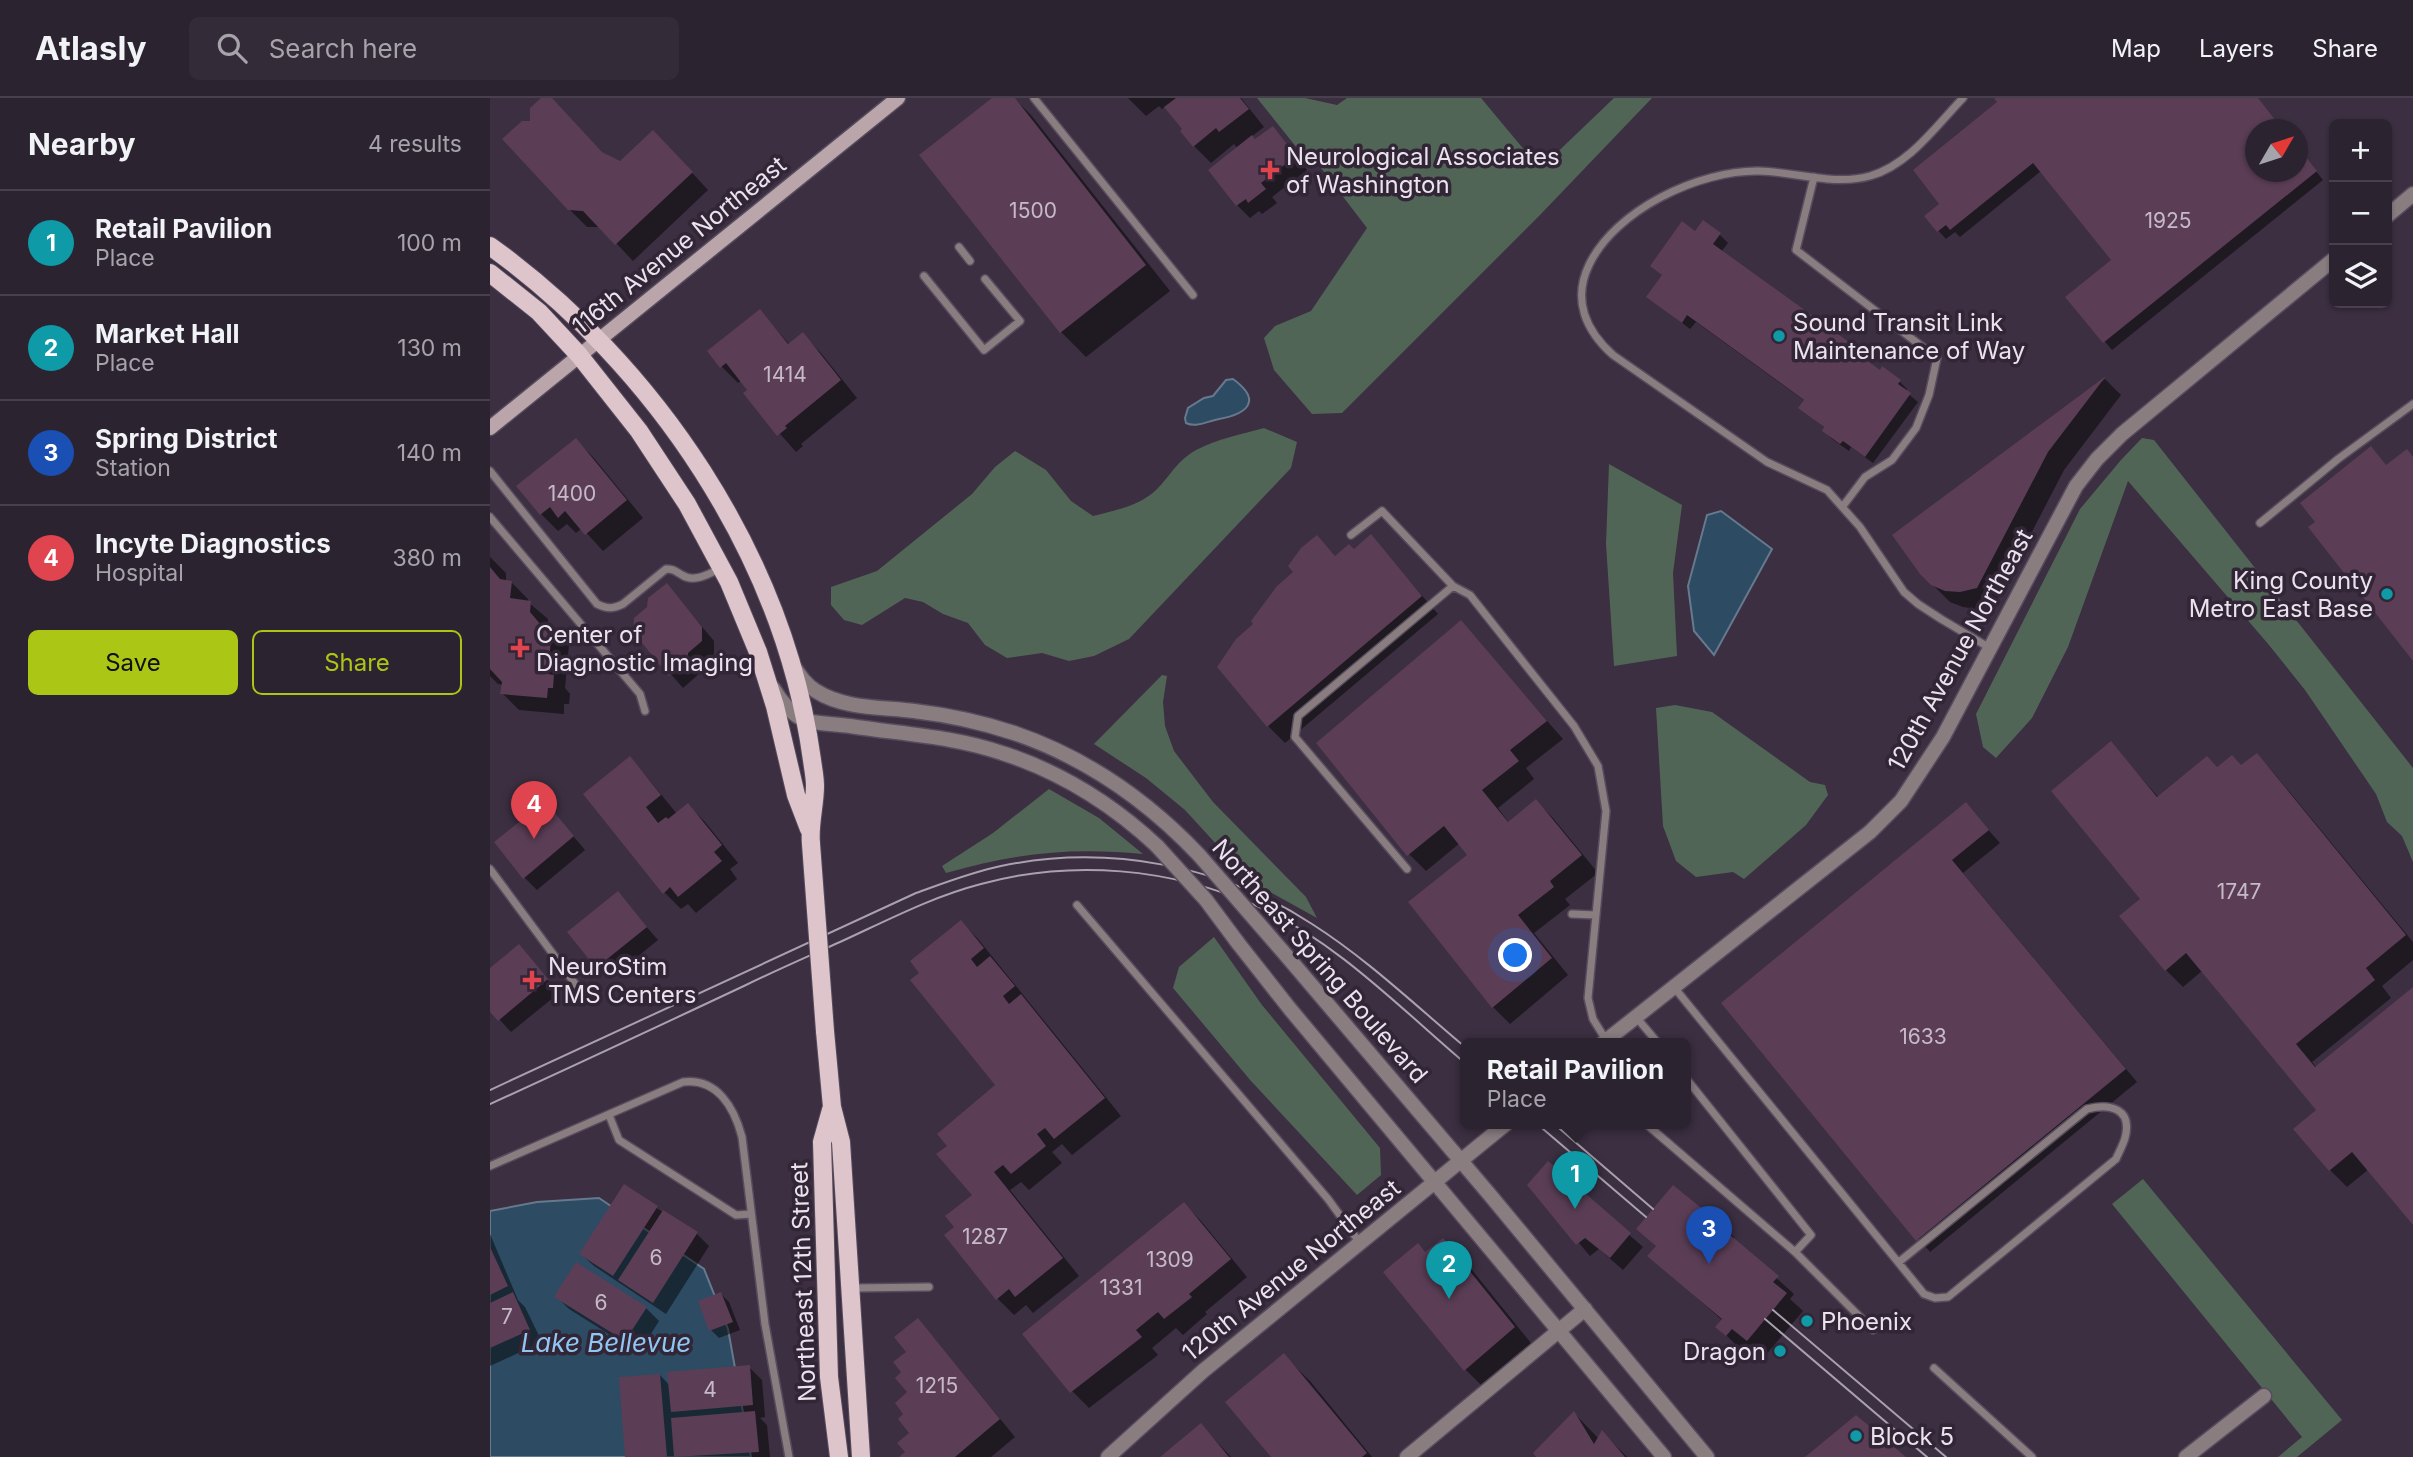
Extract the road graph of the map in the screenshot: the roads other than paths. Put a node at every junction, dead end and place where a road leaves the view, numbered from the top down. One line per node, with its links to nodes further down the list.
1 (898, 98): 15 (main road, 116th Avenue Northeast)
2 (1034, 98): 14 (lane)
3 (1963, 98): 4 (lane)
4 (1814, 177): 20 (lane); 20 (lane)
5 (2413, 194): 6 (street)
6 (2392, 212)
7 (490, 246): 15 (main road, Northeast 12th Street)
8 (959, 247): 9 (lane)
9 (970, 261)
10 (2329, 263): 26 (street, 120th Avenue Northeast)
11 (490, 274): 16 (main road, Northeast 12th Street)
12 (924, 276): 13 (lane)
13 (985, 279)
14 (1193, 296)
15 (599, 339): 16 (main road, 116th Avenue Northeast); 27 (main road, Northeast 12th Street)
16 (579, 355): 18 (main road, 116th Avenue Northeast); 24 (main road, Northeast 12th Street)
17 (2413, 404): 22 (lane)
18 (490, 428)
19 (490, 471): 24 (lane)
20 (1843, 506): 26 (lane)
21 (490, 517): 29 (lane)
22 (2259, 523)
23 (1351, 535): 25 (lane)
24 (722, 568): 28 (main road, Northeast 12th Street)
25 (1453, 586): 33 (lane); 36 (lane)
26 (1990, 648): 38 (street, 120th Avenue Northeast)
27 (789, 661): 30 (main road, Northeast 12th Street); 48 (street, Northeast Spring Boulevard, bridge)
28 (768, 681): 30 (street); 31 (main road, Northeast 12th Street)
29 (645, 710)
30 (805, 721): 31 (main road, Northeast 12th Street); 50 (street, Northeast Spring Boulevard, bridge)
31 (810, 837): 44 (main road, Northeast 12th Street, bridge)
32 (490, 869): 37 (lane)
33 (1407, 869)
34 (1077, 905): 52 (lane)
35 (1572, 914): 36 (lane)
36 (1596, 915): 40 (lane)
37 (576, 985)
38 (1673, 986): 39 (street, 120th Avenue Northeast); 54 (lane)
39 (1635, 1016): 41 (street, 120th Avenue Northeast); 42 (lane)
40 (1602, 1038)
41 (1608, 1038)
42 (1654, 1038)
43 (1691, 1085): 53 (lane)
44 (832, 1107): 56 (main road, Northeast 12th Street); 63 (main road, Northeast 12th Street)
45 (608, 1115): 49 (lane); 51 (lane); 51 (lane)
46 (1500, 1129): 48 (street, 120th Avenue Northeast)
47 (1651, 1129): 53 (lane)
48 (1460, 1161): 50 (street, 120th Avenue Northeast); 57 (street, Northeast Spring Boulevard)
49 (490, 1166)
50 (1435, 1182): 52 (street, 120th Avenue Northeast); 59 (street, Northeast Spring Boulevard)
51 (751, 1214): 62 (lane)
52 (1360, 1243): 65 (street, 120th Avenue Northeast)
53 (1795, 1252): 58 (lane)
54 (1899, 1262): 54 (lane)
55 (929, 1287): 56 (lane)
56 (850, 1288): 64 (main road, Northeast 12th Street)
57 (1585, 1309): 59 (street); 68 (street, Northeast Spring Boulevard)
58 (1873, 1330)
59 (1559, 1331): 66 (street); 67 (street, Northeast Spring Boulevard)
60 (1934, 1368): 69 (lane)
61 (2264, 1396): 70 (street)
62 (789, 1457)
63 (839, 1457)
64 (861, 1457)
65 (1108, 1457)
66 (1407, 1457)
67 (1664, 1457)
68 (1707, 1457)
69 (2032, 1457)
70 (2186, 1457)

